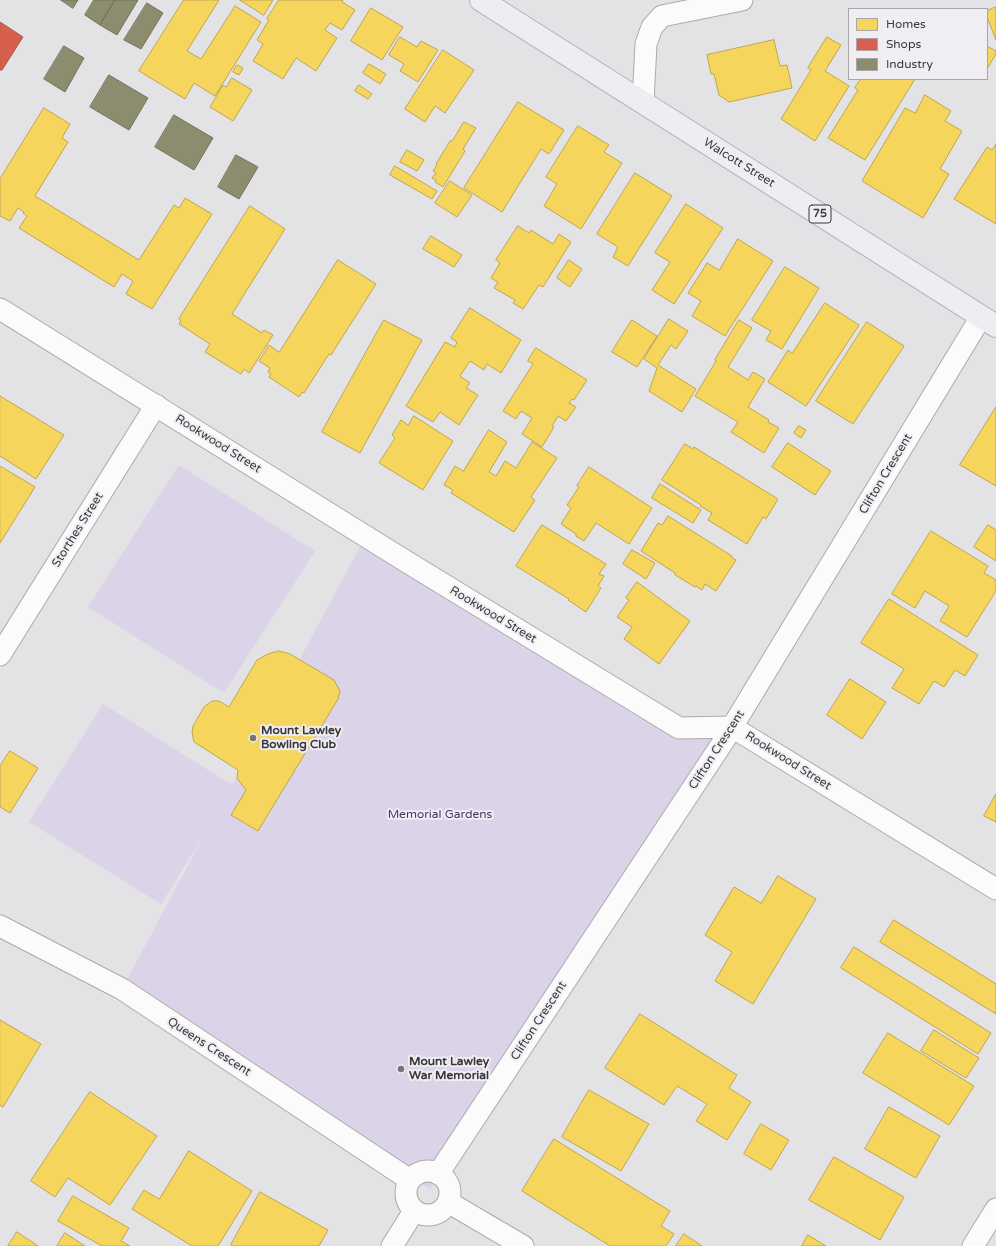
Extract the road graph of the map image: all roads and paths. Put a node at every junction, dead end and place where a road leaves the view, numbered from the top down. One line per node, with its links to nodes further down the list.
1 (481, 0): 3 (main road, Walcott Street / 75)
2 (742, 0): 3 (street)
3 (643, 102): 5 (main road, Walcott Street / 75)
4 (0, 309): 6 (street, Rookwood Street)
5 (989, 322): 8 (street, Clifton Crescent)
6 (156, 405): 7 (street, Storthes Street); 8 (street, Rookwood Street)
7 (0, 655)
8 (732, 727): 9 (street, Rookwood Street); 11 (street, Clifton Crescent)
9 (996, 889)
10 (0, 926): 12 (street, Queens Crescent)
11 (438, 1174): 12 (street); 13 (street)
12 (410, 1180): 15 (street)
13 (448, 1202): 15 (street); 17 (street)
14 (996, 1209): 18 (street)
15 (414, 1211): 16 (street)
16 (392, 1246)
17 (523, 1246)
18 (974, 1246)

